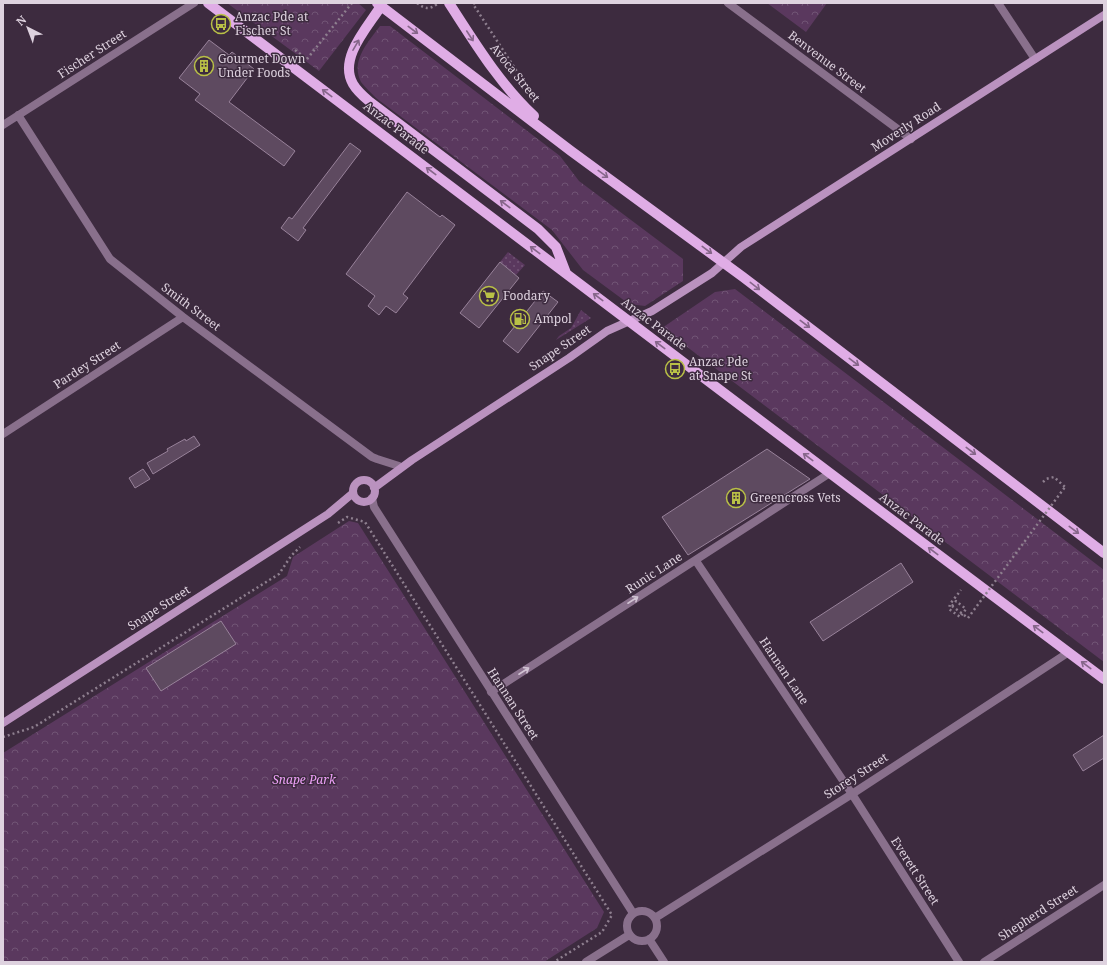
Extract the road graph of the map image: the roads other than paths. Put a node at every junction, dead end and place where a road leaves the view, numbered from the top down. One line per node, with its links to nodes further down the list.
1 (194, 3): 9 (street, Fischer Street)
2 (208, 3): 14 (main road, Anzac Parade, one-way to 2)
3 (448, 3): 12 (main road, Avoca Street, one-way to 12)
4 (728, 3): 11 (street, Benvenue Street)
5 (998, 3): 8 (street)
6 (380, 4): 12 (main road, one-way to 12); 14 (main road, one-way to 6)
7 (1104, 15): 8 (street, Moverly Road)
8 (1035, 59): 11 (street, Moverly Road)
9 (18, 115): 10 (street, Fischer Street); 15 (street, Smith Street)
10 (3, 125)
11 (911, 139): 13 (street, Moverly Road)
12 (571, 151): 13 (main road, one-way to 13)
13 (724, 263): 16 (street, Snape Street); 24 (main road, one-way to 24)
14 (566, 273): 16 (main road, Anzac Parade, one-way to 14)
15 (183, 317): 17 (street, Pardey Street); 19 (street, Smith Street)
16 (629, 321): 18 (street, Snape Street); 20 (main road, Anzac Parade, one-way to 16)
17 (3, 434)
18 (412, 460): 19 (street, Snape Street); 21 (street, Snape Street)
19 (399, 466): 21 (street, Snape Street)
20 (830, 473): 25 (street, Runic Lane); 26 (main road, Anzac Parade, one-way to 20)
21 (372, 485): 22 (street); 23 (street)
22 (355, 496): 23 (street); 29 (street, Snape Street)
23 (369, 500): 28 (street, Hannan Street)
24 (1104, 553)
25 (696, 561): 28 (street, Runic Lane, one-way to 25); 30 (street, Hannan Lane)
26 (1069, 652): 27 (main road, Anzac Parade, one-way to 26); 30 (street, Storey Street)
27 (1104, 679)
28 (491, 692): 32 (street, Hannan Street)
29 (3, 723)
30 (852, 794): 33 (street, Storey Street); 38 (street, Everett Street)
31 (1104, 885): 39 (street, Shepherd Street)
32 (633, 913): 33 (street); 34 (street)
33 (655, 918): 35 (street)
34 (629, 935): 35 (street); 36 (street)
35 (649, 939): 37 (street)
36 (586, 962)
37 (664, 962)
38 (959, 962)
39 (984, 962)

